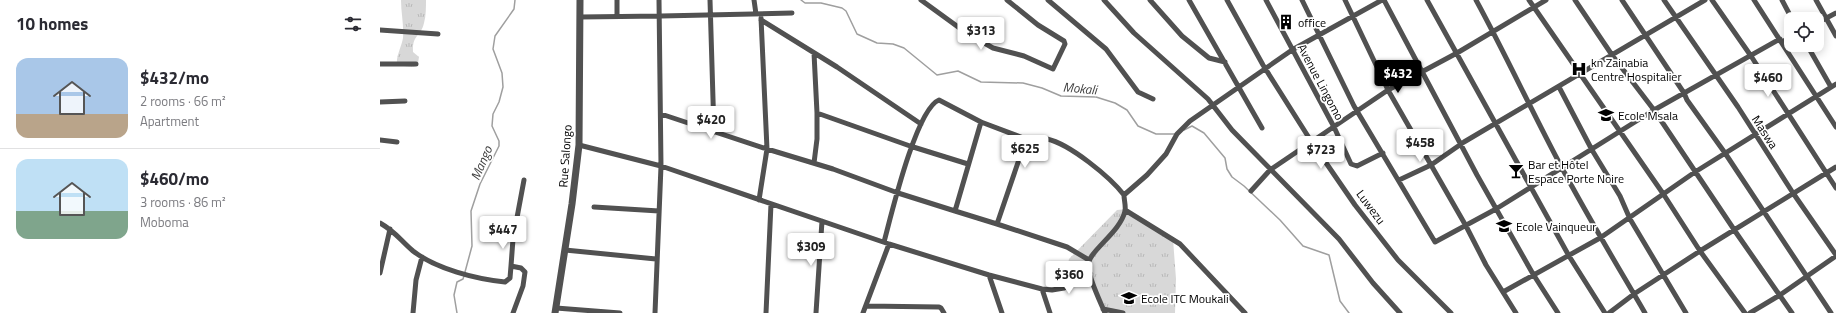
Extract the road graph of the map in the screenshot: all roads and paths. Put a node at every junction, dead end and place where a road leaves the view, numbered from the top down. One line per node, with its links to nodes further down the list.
1 (580, 0): 38 (street, Rue Salongo)
2 (617, 0): 36 (street)
3 (659, 0): 37 (street)
4 (710, 0): 34 (street)
5 (754, 0): 33 (street)
6 (920, 0): 7 (street)
7 (1007, 0)
8 (1048, 0): 70 (street)
9 (1104, 0): 74 (street)
10 (1150, 0): 56 (street)
11 (1189, 0): 56 (street)
12 (1227, 0): 59 (street, Luwezu)
13 (1266, 0): 50 (street, Avenue Lingomo)
14 (1302, 0): 45 (street)
15 (1345, 0): 35 (street)
16 (1383, 0): 35 (street); 60 (street)
17 (1427, 0): 53 (street)
18 (1476, 0): 43 (street)
19 (1529, 0): 29 (street)
20 (1546, 0): 29 (street)
21 (1576, 0): 54 (street)
22 (1622, 0): 46 (street)
23 (1664, 0): 39 (street, Maswa)
24 (1705, 0): 39 (street)
25 (1712, 0): 55 (street)
26 (1754, 0): 49 (street)
27 (1782, 0): 30 (street)
28 (1816, 0): 40 (street)
29 (1534, 7): 43 (street); 61 (street)
30 (1788, 12)
31 (792, 13): 33 (street)
32 (1836, 13): 40 (street)
33 (758, 14): 34 (street); 41 (street)
34 (710, 15): 37 (street); 86 (street)
35 (1353, 15): 45 (street); 67 (street)
36 (617, 16): 37 (street); 38 (street)
37 (660, 16): 78 (street)
38 (580, 17): 94 (street, Rue Salongo)
39 (1675, 17): 46 (street); 62 (street, Maswa)
40 (1826, 18): 47 (street)
41 (761, 20): 51 (street); 96 (street)
42 (380, 30): 44 (street)
43 (1493, 31): 53 (street); 73 (street)
44 (438, 34)
45 (1319, 34): 50 (street); 75 (street)
46 (1646, 35): 54 (street); 68 (street)
47 (1836, 36)
48 (1784, 40): 49 (street)
49 (1781, 41): 55 (street); 69 (street)
50 (1292, 50): 59 (street); 83 (street, Avenue Lingomo)
51 (814, 52): 77 (street); 82 (street)
52 (1811, 52): 66 (street)
53 (1457, 53): 60 (street); 81 (street)
54 (1612, 55): 61 (street); 76 (street)
55 (1751, 56): 62 (street); 79 (street)
56 (1225, 62): 64 (street)
57 (380, 64): 58 (street)
58 (416, 64)
59 (1265, 69): 64 (street); 91 (street, Luwezu)
60 (1422, 72): 67 (street); 93 (street)
61 (1580, 74): 65 (street); 87 (street)
62 (1716, 76): 68 (street); 88 (street, Maswa)
63 (1836, 84): 66 (street)
64 (1239, 87): 74 (street); 85 (street)
65 (1560, 87): 73 (street); 97 (street)
66 (1831, 87): 69 (street)
67 (1388, 90): 75 (street); 102 (street)
68 (1684, 93): 76 (street); 99 (street)
69 (1816, 97): 79 (street); 84 (street)
70 (1153, 99)
71 (404, 101): 72 (street)
72 (380, 102)
73 (1529, 104): 81 (street); 104 (street)
74 (1213, 105): 106 (street); 116 (street)
75 (1357, 110): 83 (street); 98 (street)
76 (1654, 110): 87 (street); 107 (street)
77 (817, 113): 95 (street); 100 (street)
78 (661, 114): 86 (street); 103 (street)
79 (1789, 114): 88 (street); 108 (street)
80 (981, 122): 82 (street); 89 (street); 101 (street)
81 (1496, 123): 93 (street); 111 (street)
82 (921, 124): 95 (street)
83 (1334, 127): 91 (street); 98 (street, Avenue Lingomo)
84 (1836, 127)
85 (1262, 128)
86 (714, 132): 96 (street)
87 (1620, 132): 97 (street); 117 (street)
88 (1755, 135): 99 (street); 115 (street, Maswa)
89 (1026, 138): 116 (street); 129 (street)
90 (380, 140): 92 (street)
91 (1311, 141): 106 (street); 169 (street, Luwezu)
92 (397, 142)
93 (1460, 144): 102 (street); 121 (street)
94 (579, 145): 103 (street); 135 (street, Rue Salongo)
95 (910, 146): 101 (street); 114 (street)
96 (768, 150): 100 (street); 118 (street)
97 (1592, 150): 104 (street); 126 (street)
98 (1383, 153): 110 (street)
99 (1725, 153): 107 (street); 125 (street)
100 (814, 163): 114 (street)
101 (968, 164): 123 (street)
102 (1431, 165): 110 (street); 130 (street)
103 (661, 166): 118 (street); 122 (street)
104 (1561, 167): 111 (street); 133 (street)
105 (1836, 167): 108 (street)
106 (1270, 170): 113 (street); 168 (street)
107 (1695, 172): 117 (street); 132 (street)
108 (1826, 172): 112 (street); 115 (street)
109 (524, 180): 142 (street)
110 (1399, 180): 130 (street)
111 (1531, 186): 121 (street); 137 (street)
112 (1836, 188)
113 (1251, 190)
114 (898, 193): 123 (street); 134 (street)
115 (1793, 193): 125 (street); 138 (street, Maswa)
116 (1124, 195): 124 (street)
117 (1664, 195): 126 (street); 136 (street)
118 (759, 200): 119 (street)
119 (771, 204): 127 (street); 160 (street)
120 (594, 207): 122 (street)
121 (1496, 209): 130 (street); 145 (street)
122 (659, 210): 140 (street)
123 (955, 210): 129 (street)
124 (1125, 210): 141 (street); 167 (street)
125 (1763, 212): 132 (street); 148 (street)
126 (1630, 219): 133 (street); 147 (street)
127 (822, 221): 134 (street); 161 (street)
128 (380, 223): 131 (street)
129 (997, 224): 141 (street)
130 (1466, 226): 150 (street)
131 (390, 228): 139 (street); 143 (street)
132 (1735, 230): 136 (street); 152 (street)
133 (1600, 238): 137 (street); 151 (street)
134 (887, 243): 146 (street); 153 (street)
135 (565, 250): 140 (street); 154 (street, Rue Salongo)
136 (1700, 251): 147 (street); 176 (street)
137 (1569, 256): 145 (street); 172 (street)
138 (1836, 256): 148 (street)
139 (422, 257): 142 (street); 156 (street)
140 (656, 258): 159 (street)
141 (1089, 260): 144 (street)
142 (511, 266): 157 (street)
143 (380, 273)
144 (1090, 274): 149 (street); 155 (street)
145 (1533, 274): 150 (street); 171 (street)
146 (988, 275): 149 (street); 164 (street)
147 (1663, 275): 151 (street); 175 (street)
148 (1806, 277): 152 (street); 179 (street)
149 (1042, 289): 165 (street)
150 (1502, 292): 170 (street)
151 (1634, 294): 173 (street); 174 (street)
152 (1780, 295): 177 (street); 178 (street)
153 (866, 306): 162 (street); 163 (street)
154 (555, 310): 158 (street)
155 (1104, 311): 166 (street)
156 (413, 313)
157 (513, 313)
158 (620, 313)
159 (655, 313)
160 (766, 313)
161 (816, 313)
162 (863, 313)
163 (944, 313)
164 (1002, 313)
165 (1050, 313)
166 (1123, 313)
167 (1245, 313)
168 (1400, 313)
169 (1451, 313)
170 (1516, 313)
171 (1558, 313)
172 (1605, 313)
173 (1609, 313)
174 (1645, 313)
175 (1686, 313)
176 (1745, 313)
177 (1750, 313)
178 (1792, 313)
179 (1831, 313)

